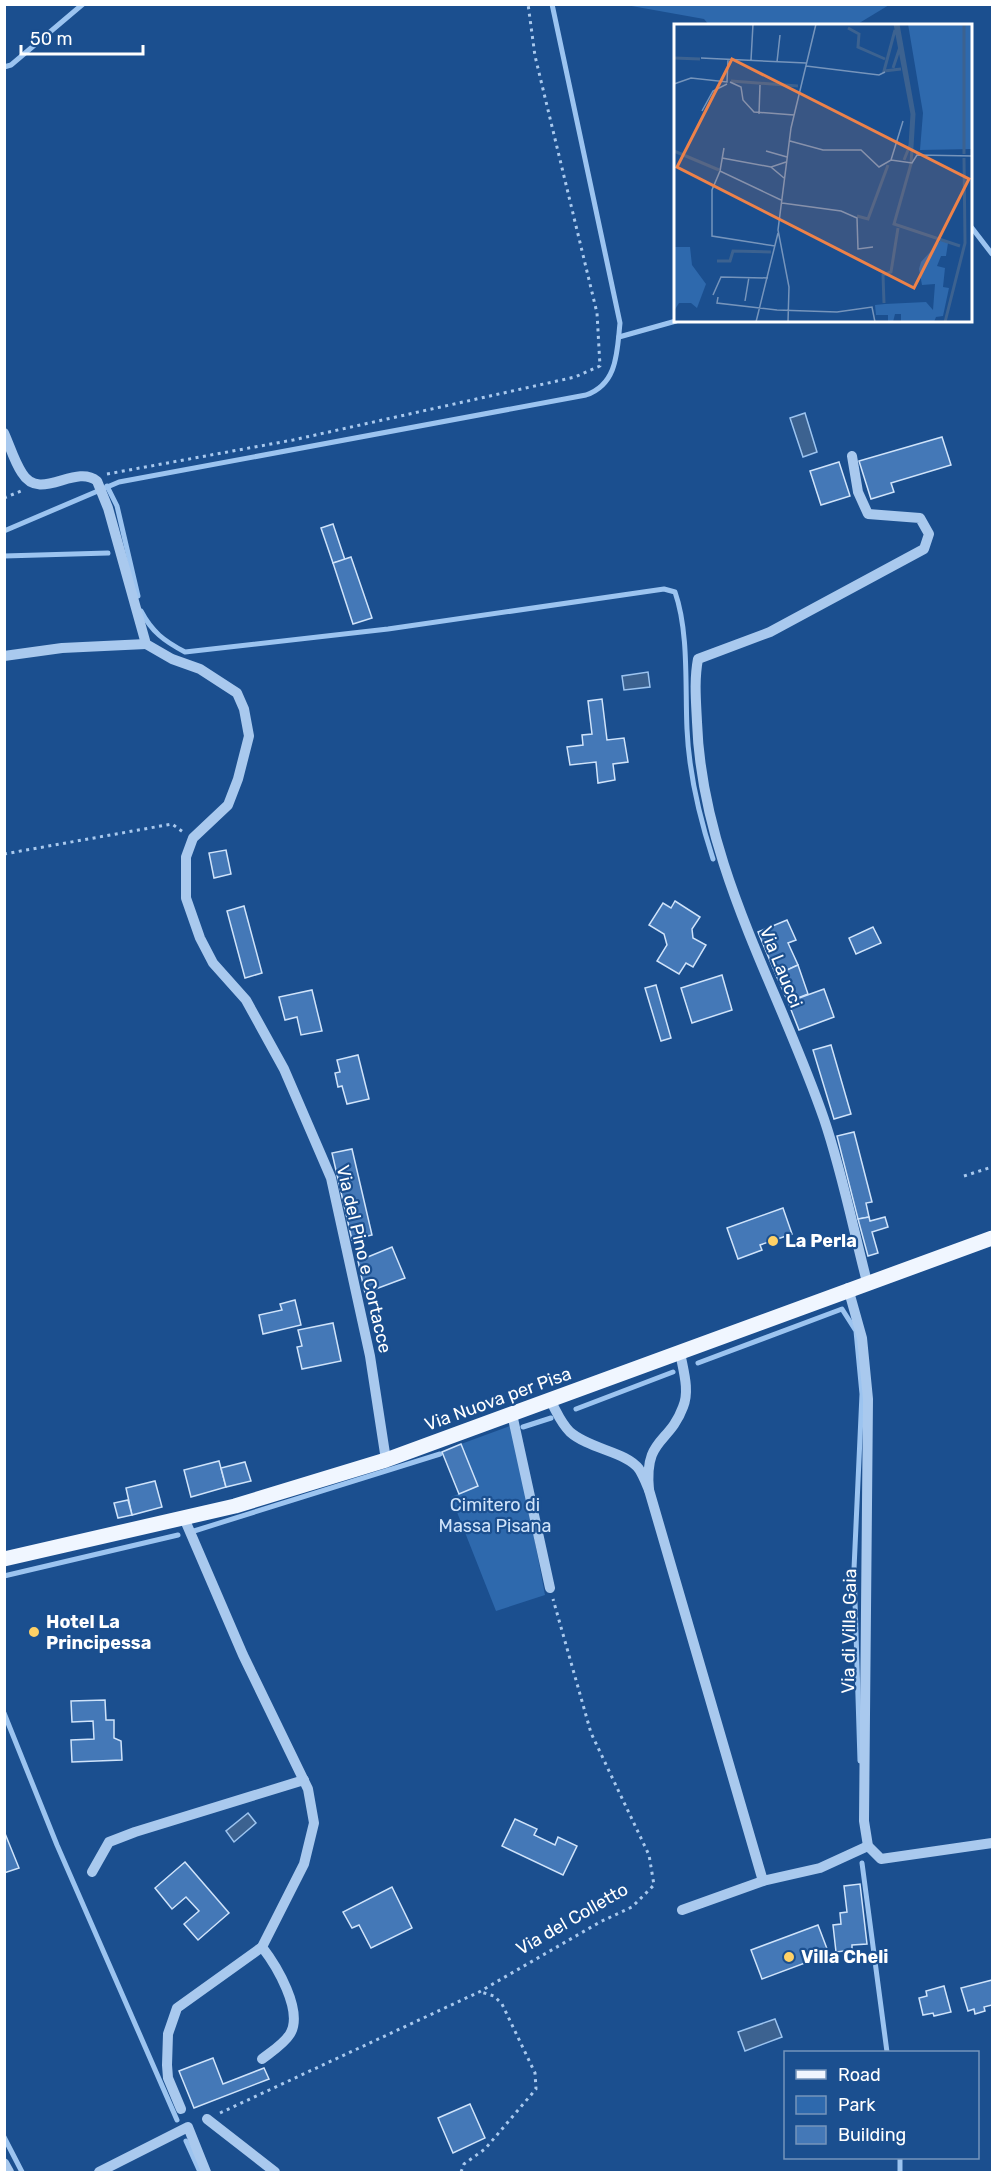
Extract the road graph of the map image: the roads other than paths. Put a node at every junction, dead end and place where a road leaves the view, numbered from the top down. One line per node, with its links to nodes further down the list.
1 (4, 433): 3 (street)
2 (852, 456): 6 (street, Via Laucci)
3 (146, 644): 4 (street); 11 (street, Via del Pino e Cortacce)
4 (4, 656)
5 (993, 1238): 6 (main road, Via Nuova per Pisa)
6 (867, 1282): 7 (main road, Via Nuova per Pisa)
7 (849, 1288): 8 (main road, Via Nuova per Pisa); 18 (street, Via di Villa Gaia)
8 (680, 1352): 9 (main road, Via Nuova per Pisa); 12 (street)
9 (550, 1400): 10 (main road, Via Nuova per Pisa); 12 (street)
10 (512, 1414): 11 (main road, Via Nuova per Pisa); 15 (street)
11 (387, 1460): 13 (main road, Via Nuova per Pisa)
12 (649, 1490): 20 (street)
13 (184, 1518): 14 (main road, Via Nuova per Pisa); 16 (street)
14 (4, 1559)
15 (550, 1588)
16 (304, 1780): 19 (street); 22 (street)
17 (993, 1843): 18 (street)
18 (868, 1846): 20 (street)
19 (92, 1872)
20 (763, 1881): 21 (street)
21 (682, 1910)
22 (262, 1947): 23 (street); 24 (street)
23 (261, 2060)
24 (181, 2109)
25 (207, 2119): 30 (street)
26 (4, 2163): 27 (street)
27 (9, 2172)
28 (99, 2172): 29 (street)
29 (206, 2172)
30 (275, 2172)

